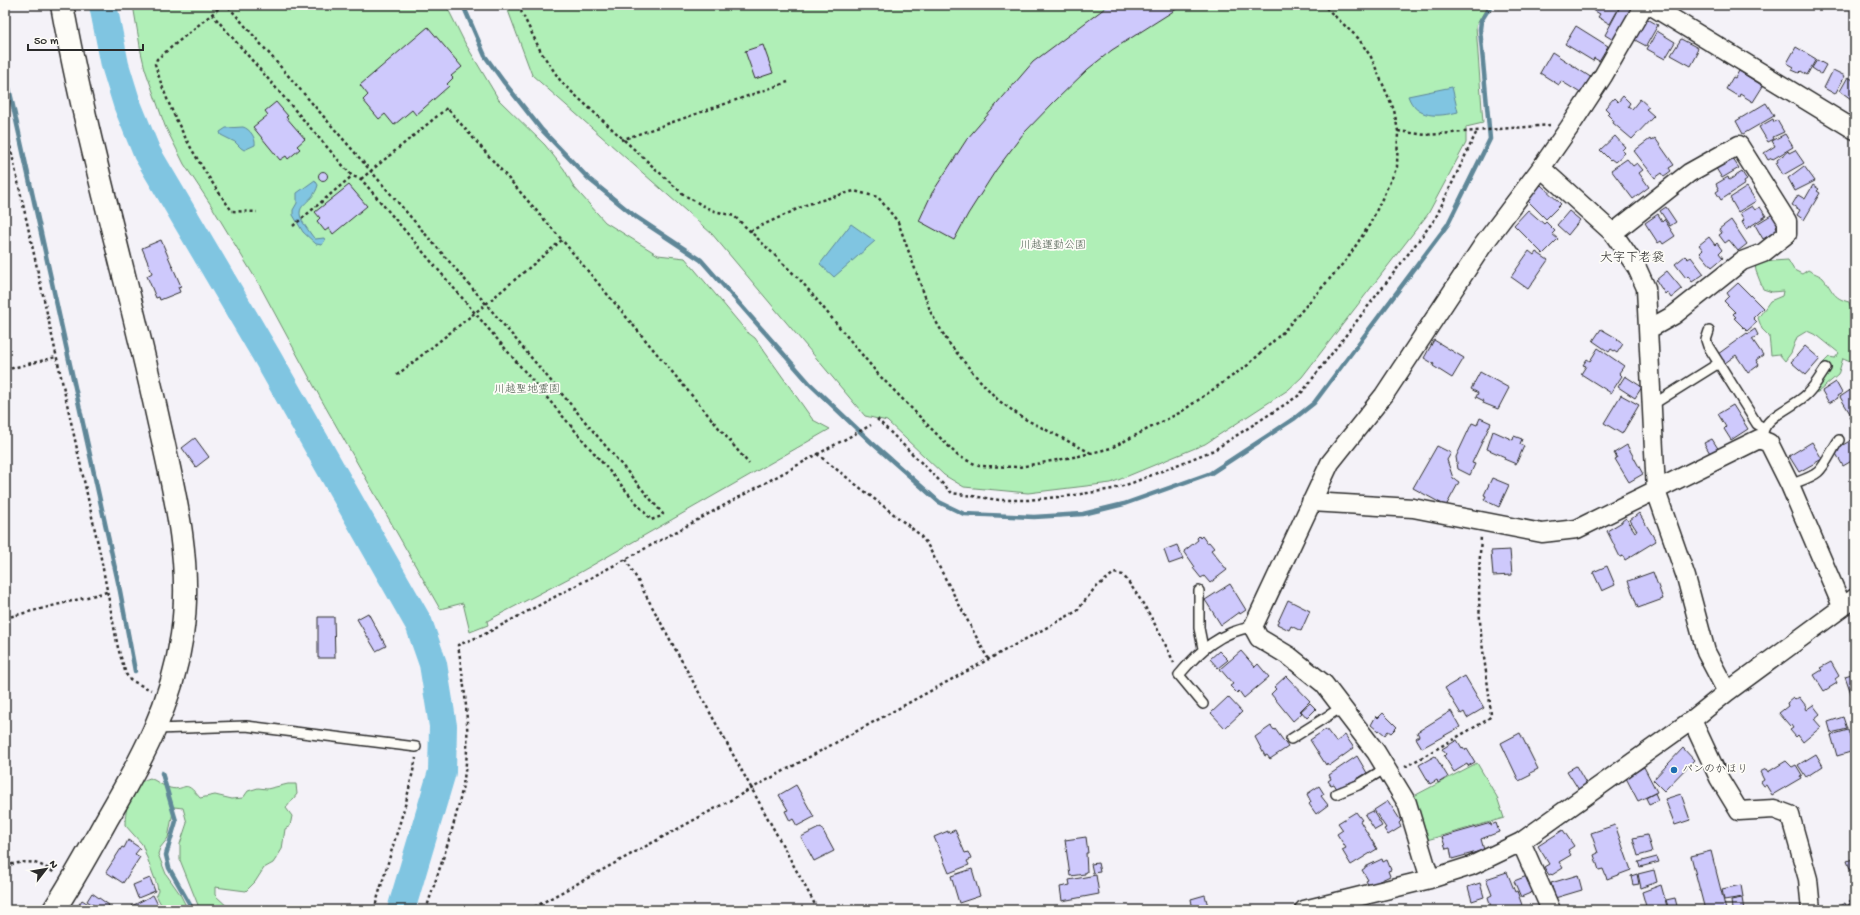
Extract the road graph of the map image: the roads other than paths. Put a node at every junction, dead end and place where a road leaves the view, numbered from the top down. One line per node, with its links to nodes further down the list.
1 (62, 5): 25 (street)
2 (1644, 5): 5 (street)
3 (1650, 5): 4 (street)
4 (1855, 130)
5 (1541, 168): 6 (street); 16 (street)
6 (1613, 233): 7 (street); 7 (street)
7 (1649, 329): 11 (street)
8 (1709, 331): 9 (lane)
9 (1719, 363): 11 (lane); 12 (lane)
10 (1826, 368): 12 (lane)
11 (1652, 405): 15 (street)
12 (1763, 434): 14 (street); 15 (street)
13 (1839, 440): 14 (lane)
14 (1790, 485): 18 (street)
15 (1656, 491): 16 (street); 21 (street)
16 (1311, 502): 19 (street)
17 (1199, 591): 20 (lane)
18 (1848, 602): 21 (street)
19 (1253, 626): 20 (lane); 23 (street)
20 (1202, 648): 22 (lane)
21 (1727, 692): 24 (street)
22 (1203, 704)
23 (1342, 707): 26 (lane); 28 (street)
24 (1692, 720): 30 (street); 35 (street)
25 (156, 729): 27 (lane); 32 (street)
26 (1291, 739)
27 (416, 747)
28 (1388, 772): 29 (lane); 31 (street)
29 (1336, 794)
30 (1521, 842): 31 (street); 34 (street)
31 (1430, 879): 33 (street)
32 (54, 910)
33 (1304, 910)
34 (1551, 910)
35 (1812, 910)

